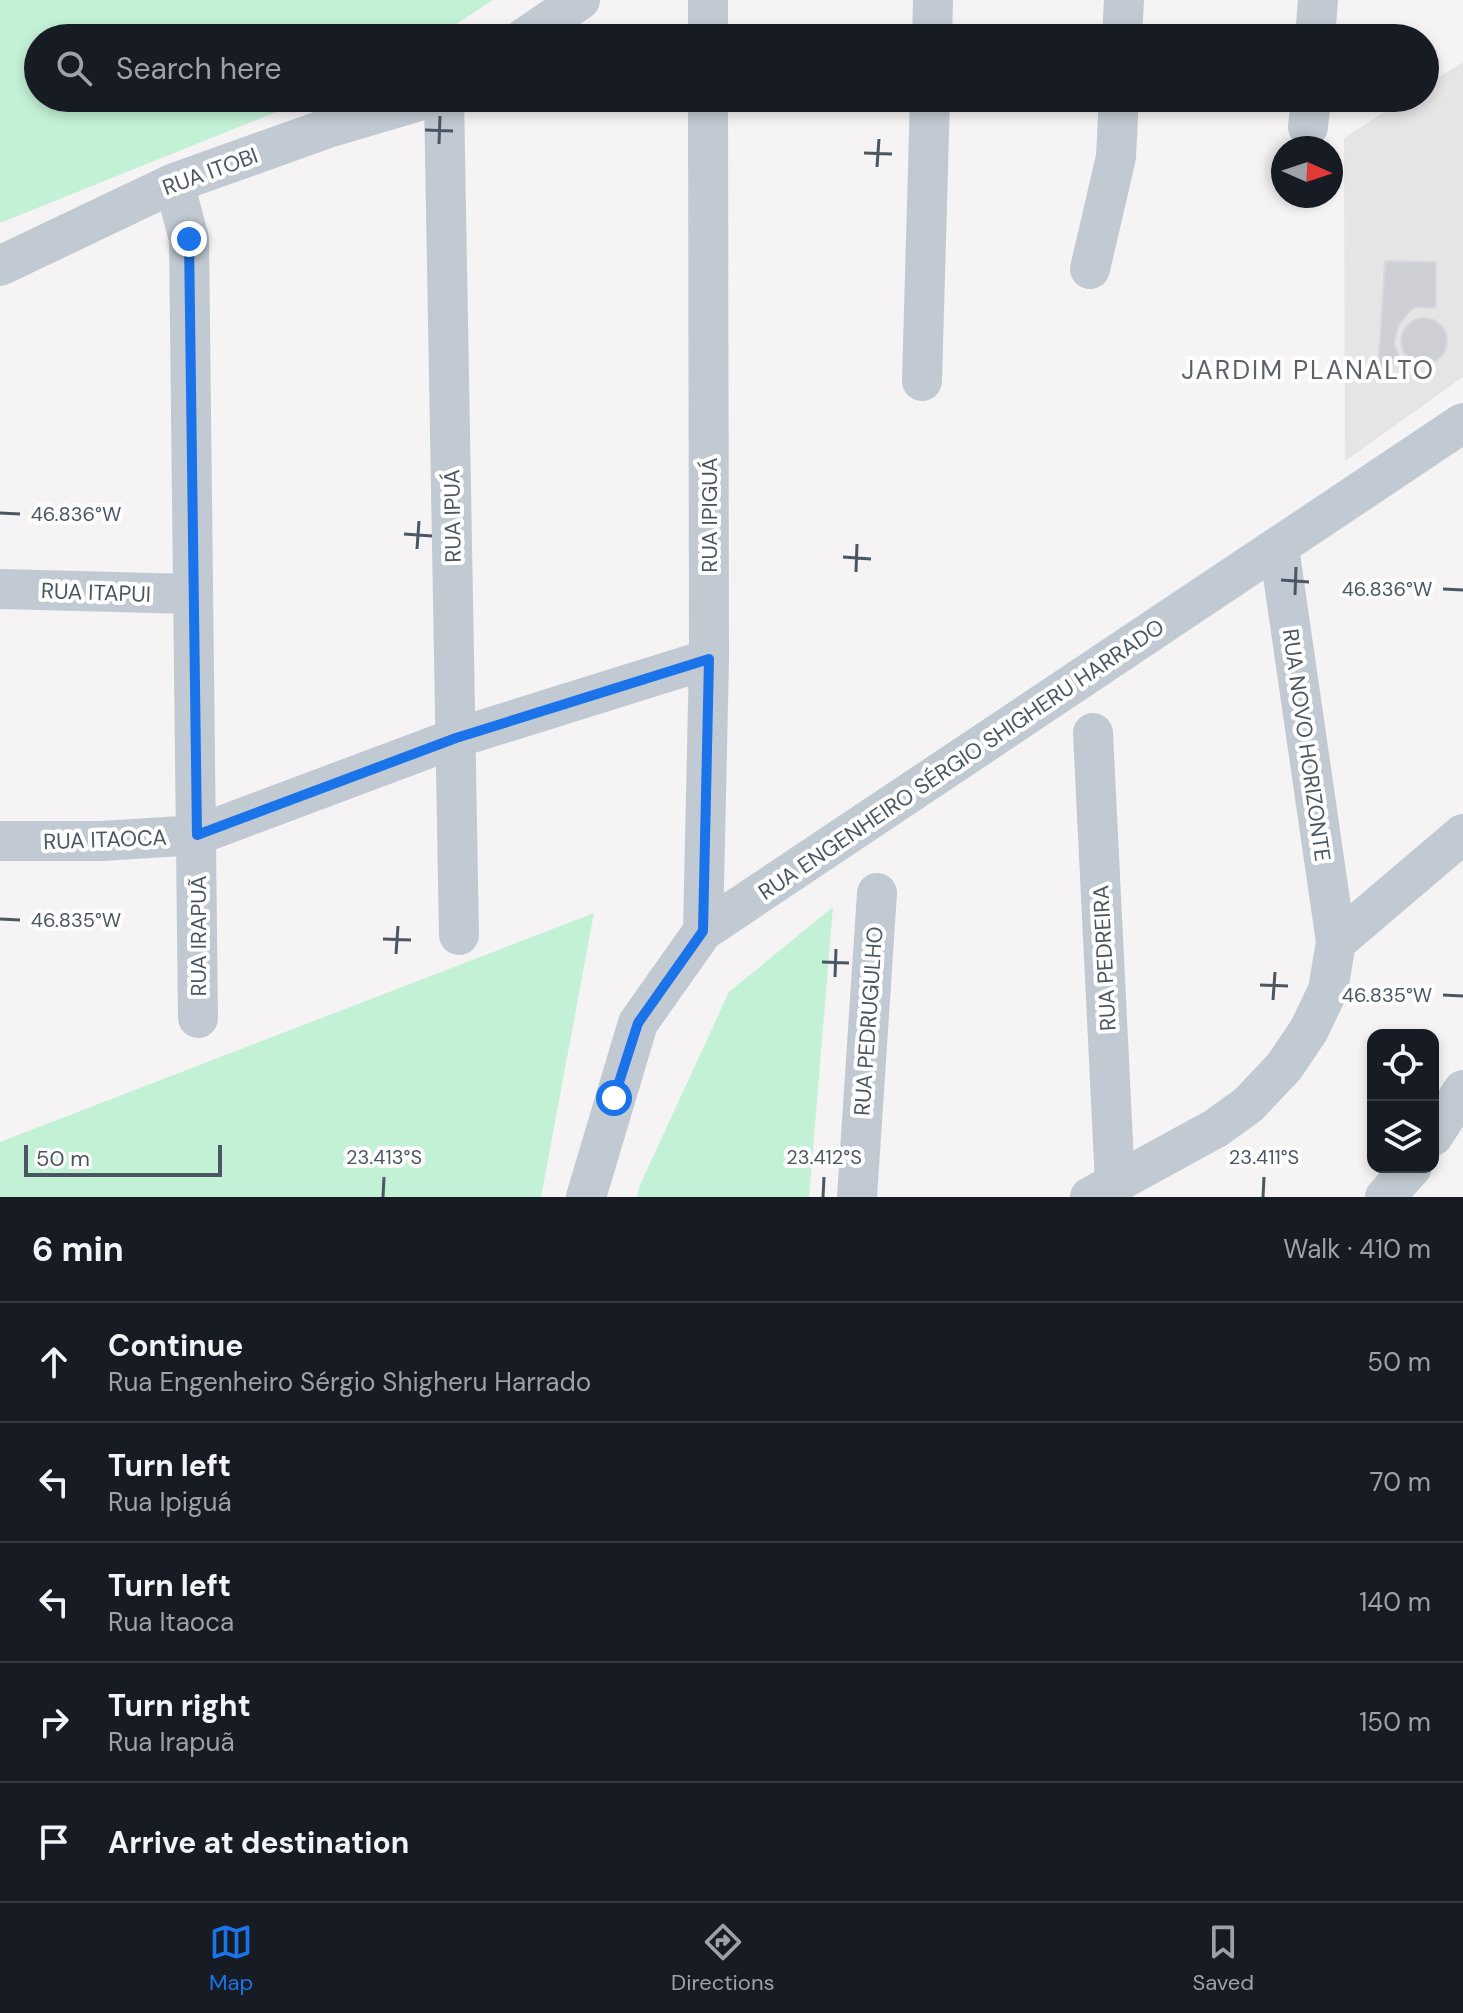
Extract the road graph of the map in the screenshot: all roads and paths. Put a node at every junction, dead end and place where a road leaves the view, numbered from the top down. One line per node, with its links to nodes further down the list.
1 (580, 0): 6 (street)
2 (708, 0): 7 (street)
3 (933, 0): 8 (street)
4 (1124, 0): 9 (street)
5 (1318, 0): 10 (street)
6 (545, 24)
7 (708, 24)
8 (932, 24)
9 (1123, 24)
10 (1316, 24)
11 (382, 112): 16 (street, RUA ITOBI)
12 (444, 112): 26 (street, RUA IPUÁ)
13 (708, 112): 24 (street, RUA IPIGUÁ)
14 (930, 112): 19 (street)
15 (1118, 112): 18 (street)
16 (174, 183): 17 (street, RUA ITOBI); 23 (street, RUA IRAPUÃ)
17 (0, 266)
18 (1090, 269)
19 (922, 381)
20 (1463, 423): 21 (street, RUA ENGENHEIRO SÉRGIO SHIGHERU HARRADO)
21 (1279, 548): 31 (street, RUA ENGENHEIRO SÉRGIO SHIGHERU HARRADO); 33 (street, RUA NOVO HORIZONTE)
22 (0, 589): 23 (street, RUA ITAPUI)
23 (192, 594): 28 (street, RUA IRAPUÃ)
24 (709, 659): 26 (street, RUA ITAOCA); 31 (street, RUA IPIGUÁ)
25 (1093, 733): 38 (street, RUA PEDREIRA)
26 (456, 738): 28 (street, RUA ITAOCA); 32 (street, RUA IPUÁ)
27 (1463, 834): 33 (street)
28 (197, 835): 29 (street, RUA ITAOCA); 34 (street, RUA IRAPUÃ)
29 (0, 841)
30 (877, 893): 40 (street, RUA PEDRUGULHO)
31 (703, 931): 39 (street, RUA ENGENHEIRO SÉRGIO SHIGHERU HARRADO)
32 (459, 935)
33 (1336, 942): 38 (street, RUA NOVO HORIZONTE)
34 (198, 1018)
35 (1463, 1090): 36 (street)
36 (1439, 1127)
37 (1407, 1173): 41 (street)
38 (1102, 1190)
39 (586, 1197)
40 (857, 1197)
41 (1385, 1197)

